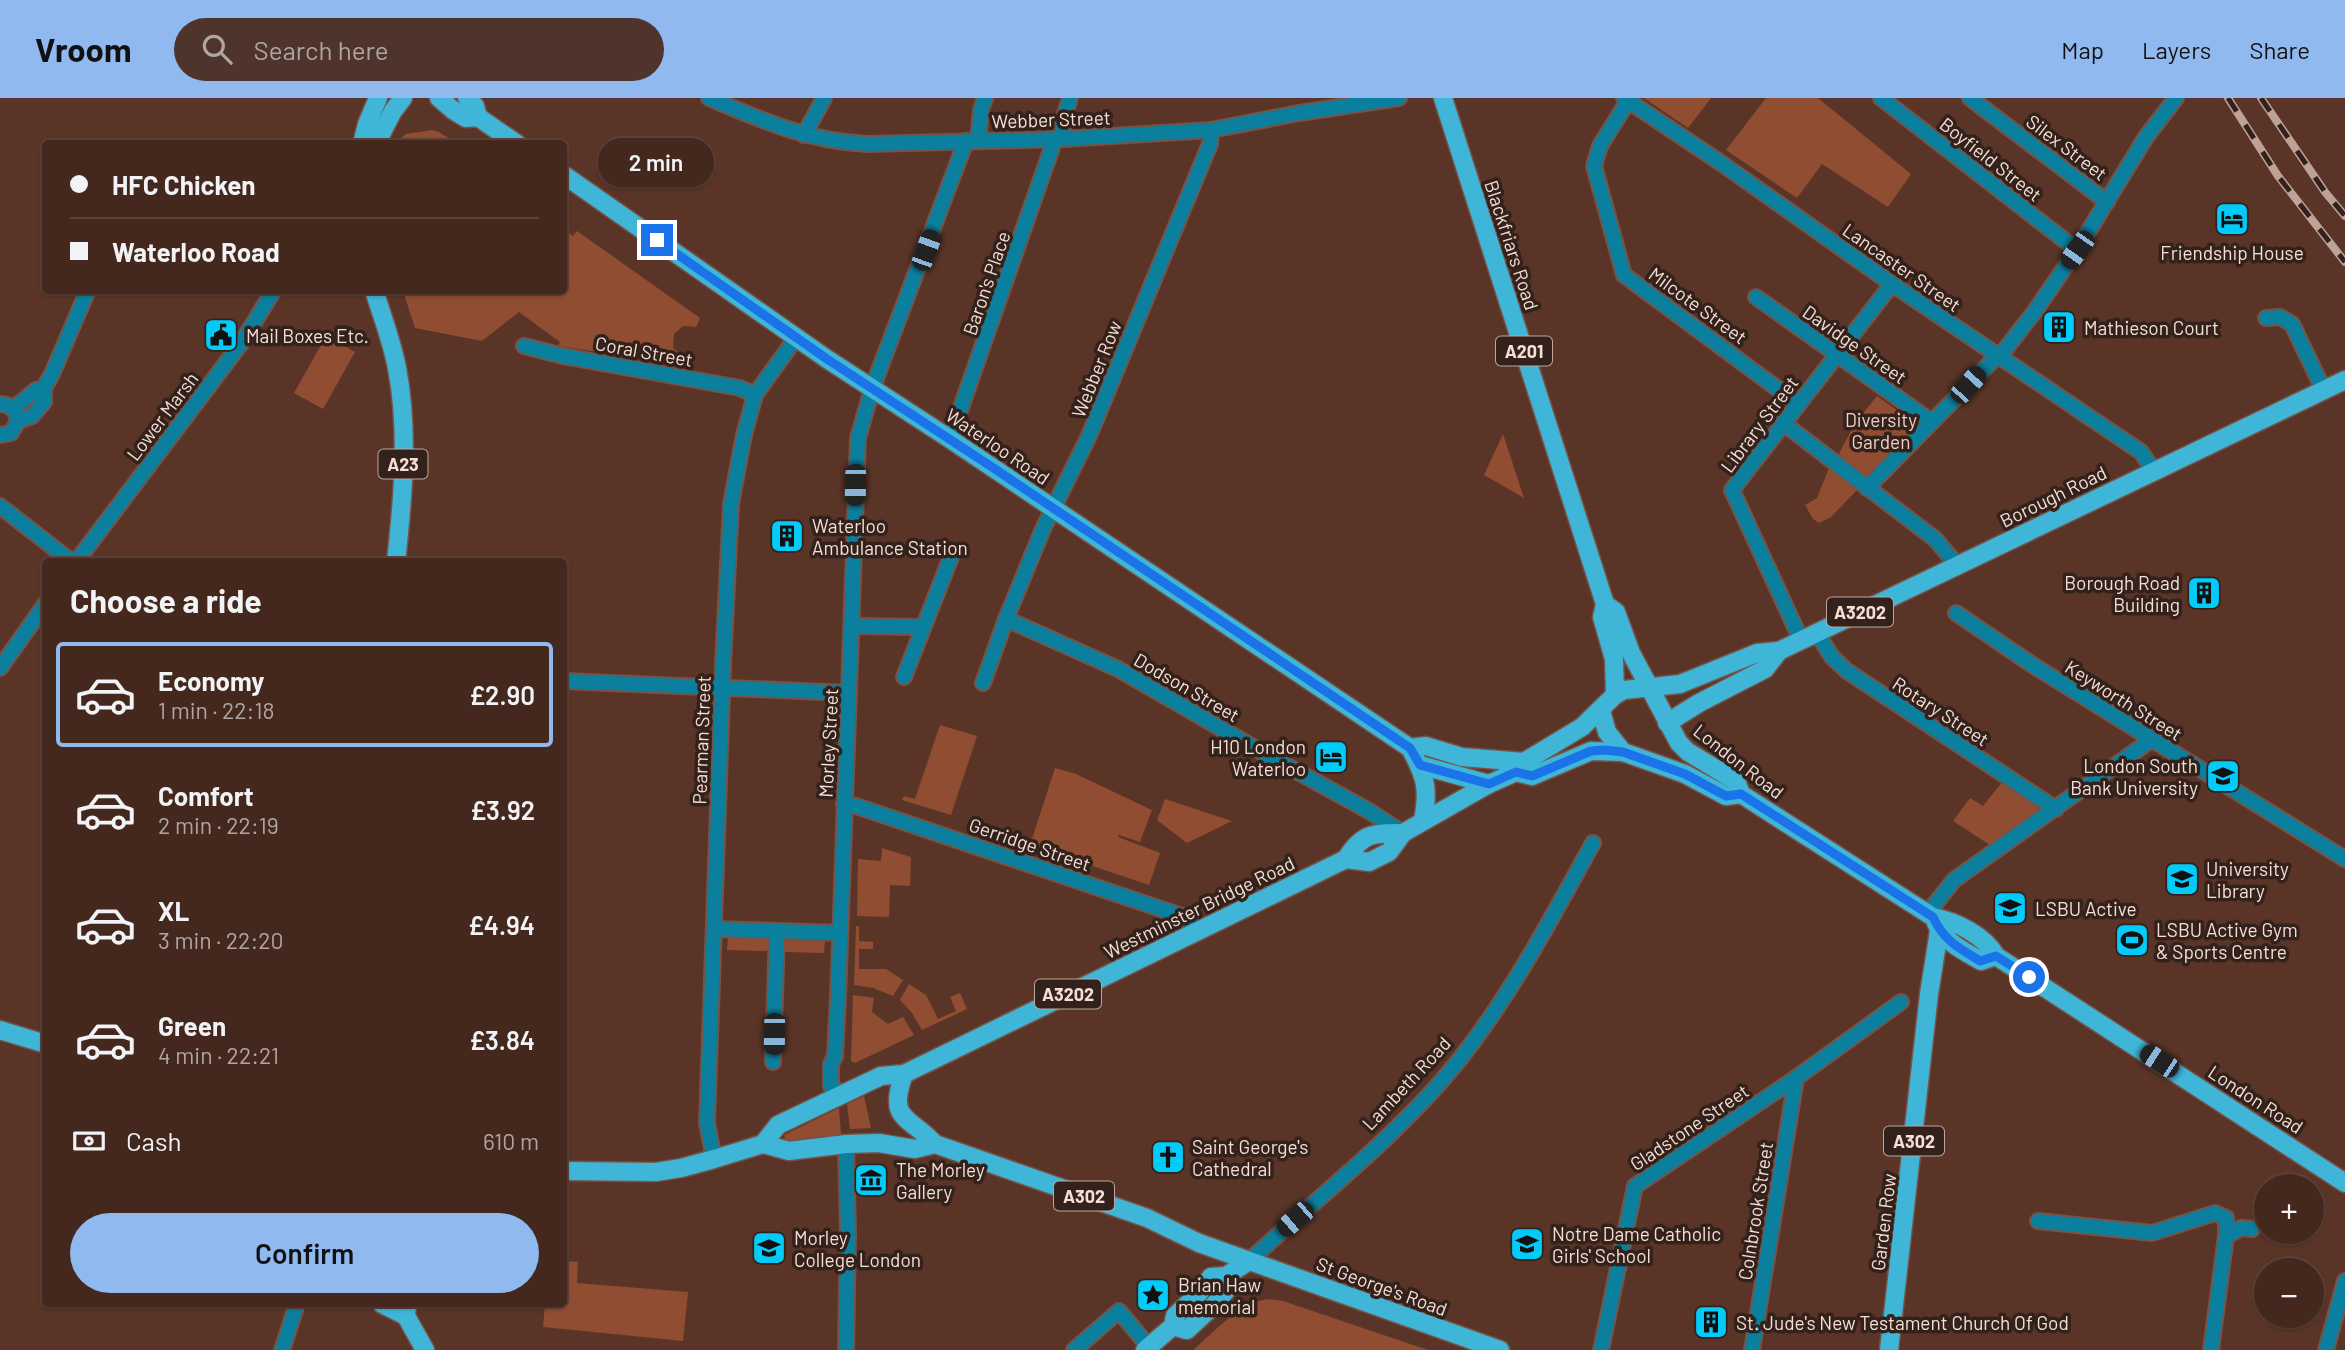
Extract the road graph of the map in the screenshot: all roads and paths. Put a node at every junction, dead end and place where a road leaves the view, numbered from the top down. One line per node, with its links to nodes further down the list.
1 (378, 98): 19 (main road)
2 (403, 98): 20 (main road)
3 (439, 98): 15 (main road)
4 (467, 98): 15 (main road)
5 (709, 98): 17 (street, Webber Street)
6 (824, 98): 17 (street)
7 (985, 98): 22 (street, Morley Street)
8 (1070, 98): 18 (street, Baron's Place)
9 (1398, 98): 16 (street, Webber Street)
10 (1443, 98): 56 (main road, Blackfriars Road / A201)
11 (1881, 98): 25 (street, Boyfield Street)
12 (1970, 98): 24 (street, Silex Street)
13 (2176, 98): 24 (street)
14 (1626, 99): 26 (street, Lancaster Street); 40 (street, Milcote Street)
15 (478, 117): 21 (main road)
16 (1211, 130): 18 (street, Webber Street); 50 (street, Webber Row)
17 (804, 135): 22 (street, Webber Street)
18 (1059, 139): 22 (street, Webber Street); 45 (street, Baron's Place)
19 (363, 140)
20 (378, 140)
21 (511, 140)
22 (972, 141): 37 (street, Morley Street)
23 (567, 178): 32 (main road, Waterloo Road)
24 (2107, 202): 25 (street)
25 (2077, 250): 35 (street)
26 (1892, 284): 34 (street, Library Street); 35 (street, Lancaster Street)
27 (86, 294): 41 (street)
28 (272, 294): 53 (street, Lower Marsh)
29 (375, 294): 54 (main road, A23)
30 (1756, 297): 34 (street, Davidge Street)
31 (2266, 318): 38 (street)
32 (796, 338): 37 (main road, Waterloo Road); 39 (street, Pearman Street)
33 (524, 346): 39 (street, Coral Street)
34 (1836, 354): 40 (street, Library Street); 42 (street, Davidge Street)
35 (1999, 355): 42 (street); 47 (street, Lancaster Street)
36 (2345, 380): 38 (main road, Borough Road / A3202)
37 (872, 389): 45 (main road, Waterloo Road); 60 (street, Morley Street)
38 (2323, 391): 47 (main road, Borough Road / A3202)
39 (755, 395): 68 (street, Pearman Street)
40 (1798, 404): 43 (street, Library Street)
41 (10, 411): 44 (street)
42 (1932, 422): 48 (street)
43 (1783, 423): 48 (street); 62 (street, Library Street)
44 (3, 435): 46 (street)
45 (950, 439): 50 (main road, Waterloo Road)
46 (0, 450)
47 (2154, 471): 55 (main road, Borough Road / A3202)
48 (1867, 488): 55 (street)
49 (0, 506): 52 (street)
50 (1053, 508): 59 (street, Webber Row); 75 (main road, Waterloo Road)
51 (953, 552): 61 (street)
52 (69, 558)
53 (77, 558)
54 (396, 558)
55 (1957, 565): 62 (main road, Borough Road / A3202)
56 (1605, 604): 69 (main road, Blackfriars Road / A201); 71 (main road, Blackfriars Road / A201)
57 (42, 609): 64 (street)
58 (1956, 613): 74 (street, Keyworth Street)
59 (1006, 619): 67 (street); 84 (street, Dodson Street)
60 (852, 626): 61 (street); 70 (street, Morley Street)
61 (922, 627): 65 (street)
62 (1809, 636): 63 (main road, Borough Road / A3202); 82 (street, Rotary Street)
63 (1780, 651): 69 (main road, Borough Road / A3202); 73 (main road, Borough Road / A3202)
64 (0, 668)
65 (904, 677)
66 (567, 681): 68 (street)
67 (983, 683)
68 (722, 688): 70 (street); 89 (street, Pearman Street)
69 (1648, 688): 71 (main road, A3202); 73 (main road, A201)
70 (849, 693): 81 (street, Morley Street)
71 (1615, 695): 72 (main road, A3202)
72 (1601, 711): 76 (main road); 78 (main road, Westminster Bridge Road / A3202)
73 (1667, 723): 80 (main road, London Road / A201)
74 (2151, 740): 82 (street); 86 (street, Keyworth Street)
75 (1410, 748): 77 (main road, Waterloo Road); 78 (main road, Waterloo Road)
76 (1631, 755): 78 (main road); 80 (main road, A201)
77 (1420, 765): 79 (main road); 83 (main road, Waterloo Road)
78 (1520, 767): 79 (main road, Westminster Bridge Road / A3202)
79 (1489, 784): 83 (main road, Westminster Bridge Road / A3202)
80 (1741, 794): 87 (main road, London Road / A201)
81 (844, 804): 88 (street, Morley Street); 91 (street, Gerridge Street)
82 (2056, 809): 87 (street)
83 (1423, 821): 84 (main road, Westminster Bridge Road / A3202)
84 (1403, 833): 91 (main road, Westminster Bridge Road / A3202)
85 (1593, 843): 109 (street, Lambeth Road)
86 (2345, 859)
87 (1933, 920): 105 (main road, London Road / A201); 121 (main road, Garden Row / A302)
88 (840, 927): 90 (street); 98 (street, Morley Street)
89 (714, 929): 90 (street); 103 (street, Pearman Street)
90 (777, 931): 95 (street)
91 (1196, 932): 96 (main road, Westminster Bridge Road / A3202)
92 (1901, 1002): 97 (street, Gladstone Street)
93 (0, 1030): 94 (main road)
94 (42, 1043)
95 (774, 1062)
96 (904, 1074): 98 (main road, Westminster Bridge Road / A3202); 102 (main road, St George's Road)
97 (1796, 1078): 119 (street, Gladstone Street); 120 (street, Colnbrook Street)
98 (842, 1095): 100 (main road, Westminster Bridge Road / A3202)
99 (879, 1143): 101 (main road, Westminster Bridge Road / A302); 102 (main road, St George's Road / A302)
100 (763, 1144): 101 (main road, Westminster Bridge Road / A302); 103 (main road, Westminster Bridge Road / A302)
101 (846, 1144): 116 (street)
102 (935, 1144): 109 (main road, St George's Road / A302)
103 (714, 1159): 104 (main road, Westminster Bridge Road / A302)
104 (567, 1171)
105 (2345, 1183)
106 (2038, 1221): 108 (street)
107 (2252, 1229): 108 (street)
108 (2226, 1237): 122 (street)
109 (1248, 1261): 113 (main road, Lambeth Road); 118 (main road, St George's Road / A302)
110 (2345, 1280): 123 (street)
111 (297, 1307): 114 (street)
112 (395, 1307): 115 (main road)
113 (1147, 1348): 117 (street)
114 (282, 1350)
115 (425, 1350)
116 (846, 1350)
117 (1074, 1350)
118 (1500, 1350)
119 (1601, 1350)
120 (1752, 1350)
121 (1889, 1350)
122 (2211, 1350)
123 (2326, 1350)

